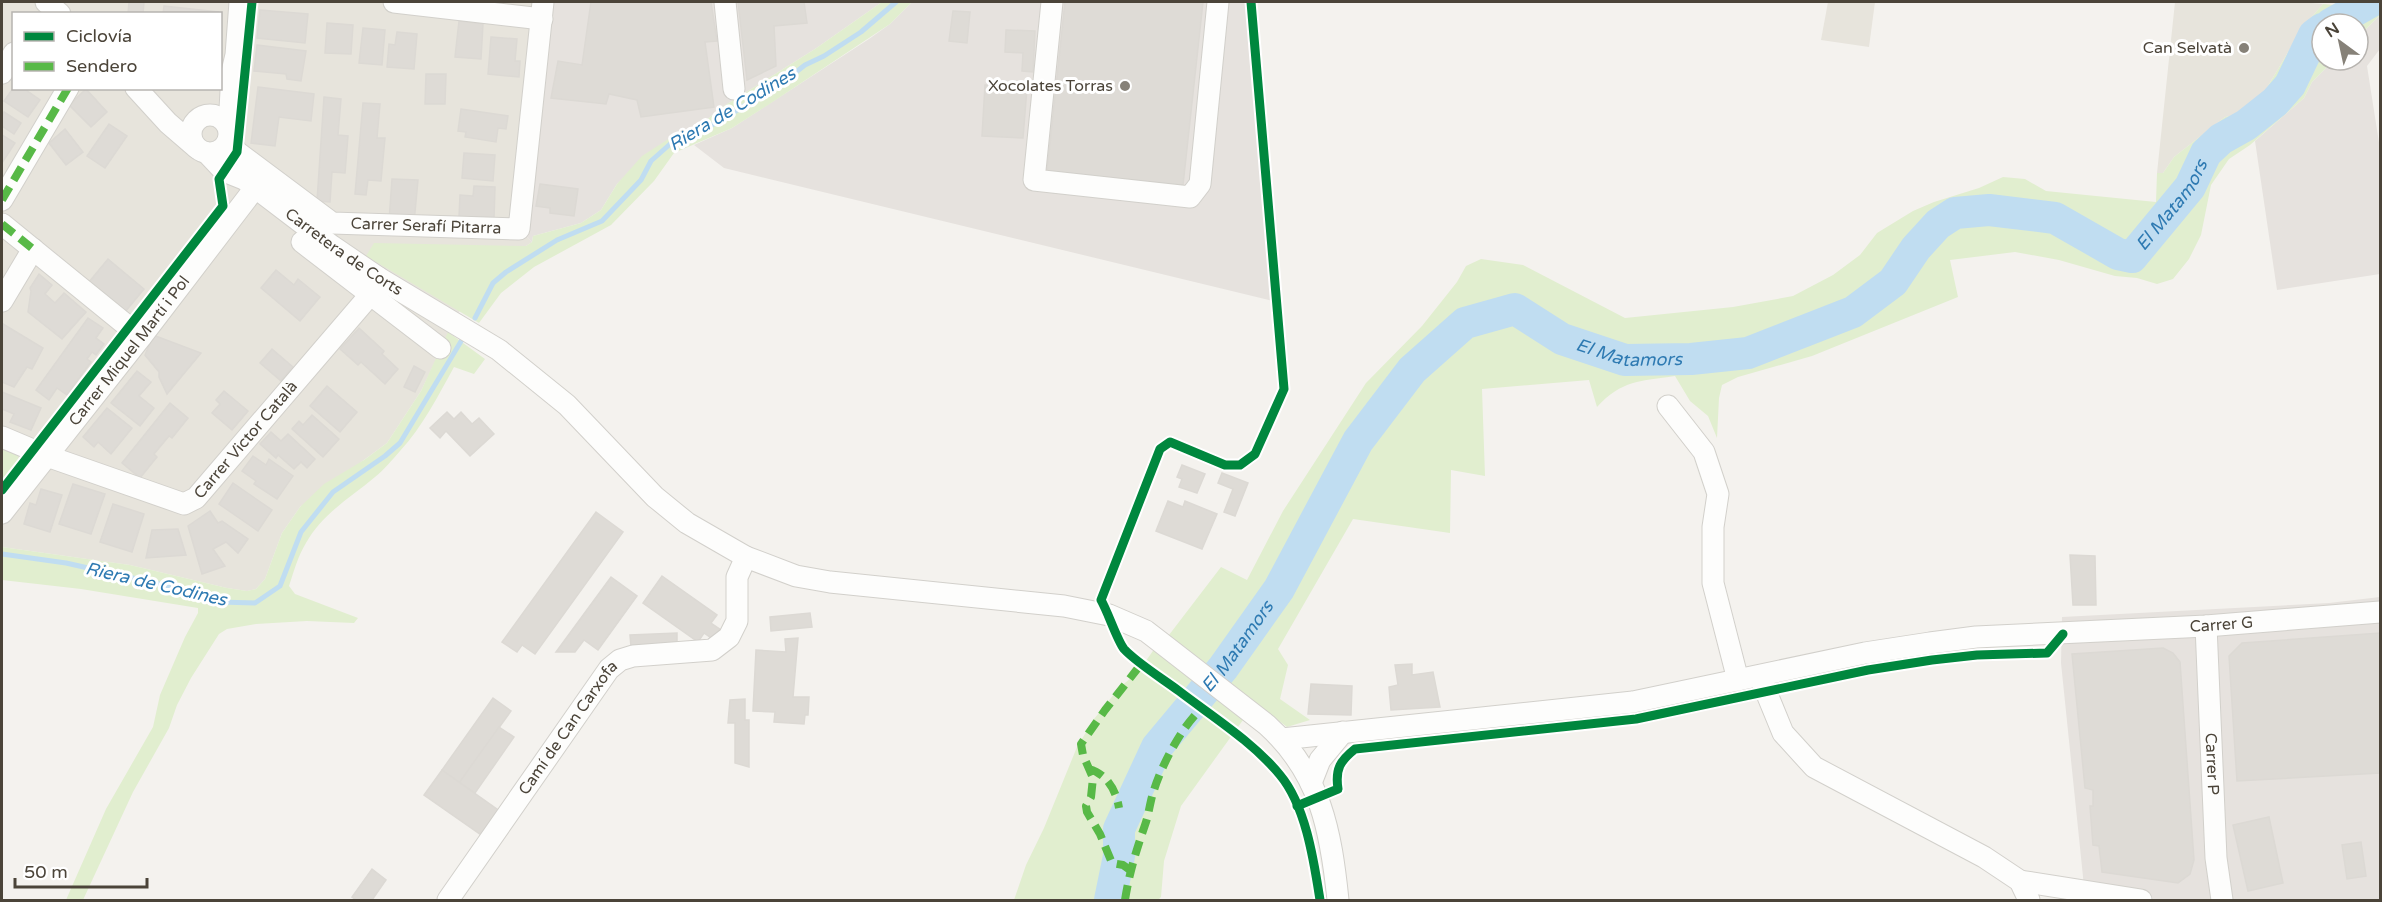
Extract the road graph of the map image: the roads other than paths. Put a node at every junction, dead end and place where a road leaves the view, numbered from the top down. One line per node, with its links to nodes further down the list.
1 (45, 2): 8 (street)
2 (240, 2): 10 (street)
3 (394, 2): 7 (street)
4 (725, 2): 12 (street)
5 (1052, 2): 6 (street)
6 (1218, 2)
7 (543, 10): 17 (street, Carrer Serafí Pitarra)
8 (58, 12)
9 (12, 56): 11 (street)
10 (232, 72): 15 (street); 17 (street)
11 (2, 73)
12 (734, 89)
13 (67, 90): 20 (street)
14 (138, 90): 16 (street, Carretera de Corts)
15 (200, 119): 16 (street); 17 (street); 18 (street)
16 (168, 123): 18 (street, Carretera de Corts)
17 (228, 137): 18 (street); 19 (street, Carretera de Corts)
18 (202, 151): 19 (street, Carretera de Corts)
19 (249, 189): 23 (street, Carretera de Corts); 25 (street, Carrer Miquel Martí i Pol)
20 (2, 200)
21 (2, 224): 22 (street)
22 (33, 249): 24 (street); 25 (street)
23 (375, 286): 26 (street); 29 (street, Carrer Victor Català); 31 (street, Carretera de Corts)
24 (2, 301)
25 (141, 337): 29 (street, Carrer Miquel Martí i Pol)
26 (440, 348)
27 (1668, 406): 35 (street)
28 (2, 437): 29 (street, Carrer Victor Català)
29 (47, 456): 30 (street, Carrer Miquel Martí i Pol)
30 (2, 513)
31 (746, 557): 37 (street, Carretera de Corts); 40 (street, Camí de Can Carxofa)
32 (2380, 612): 33 (street, Carrer G)
33 (2206, 626): 34 (street, Carrer G); 44 (street, Carrer P)
34 (1760, 677): 35 (street, Carrer G); 39 (street)
35 (1738, 680): 36 (street, Carrer G)
36 (1343, 732): 37 (street, Carrer G); 38 (street)
37 (1275, 733): 38 (street, Carretera de Corts)
38 (1311, 783): 41 (street, Carretera de Corts)
39 (2020, 881): 42 (street); 43 (street)
40 (448, 900)
41 (1338, 900)
42 (2029, 900)
43 (2141, 900)
44 (2222, 900)

